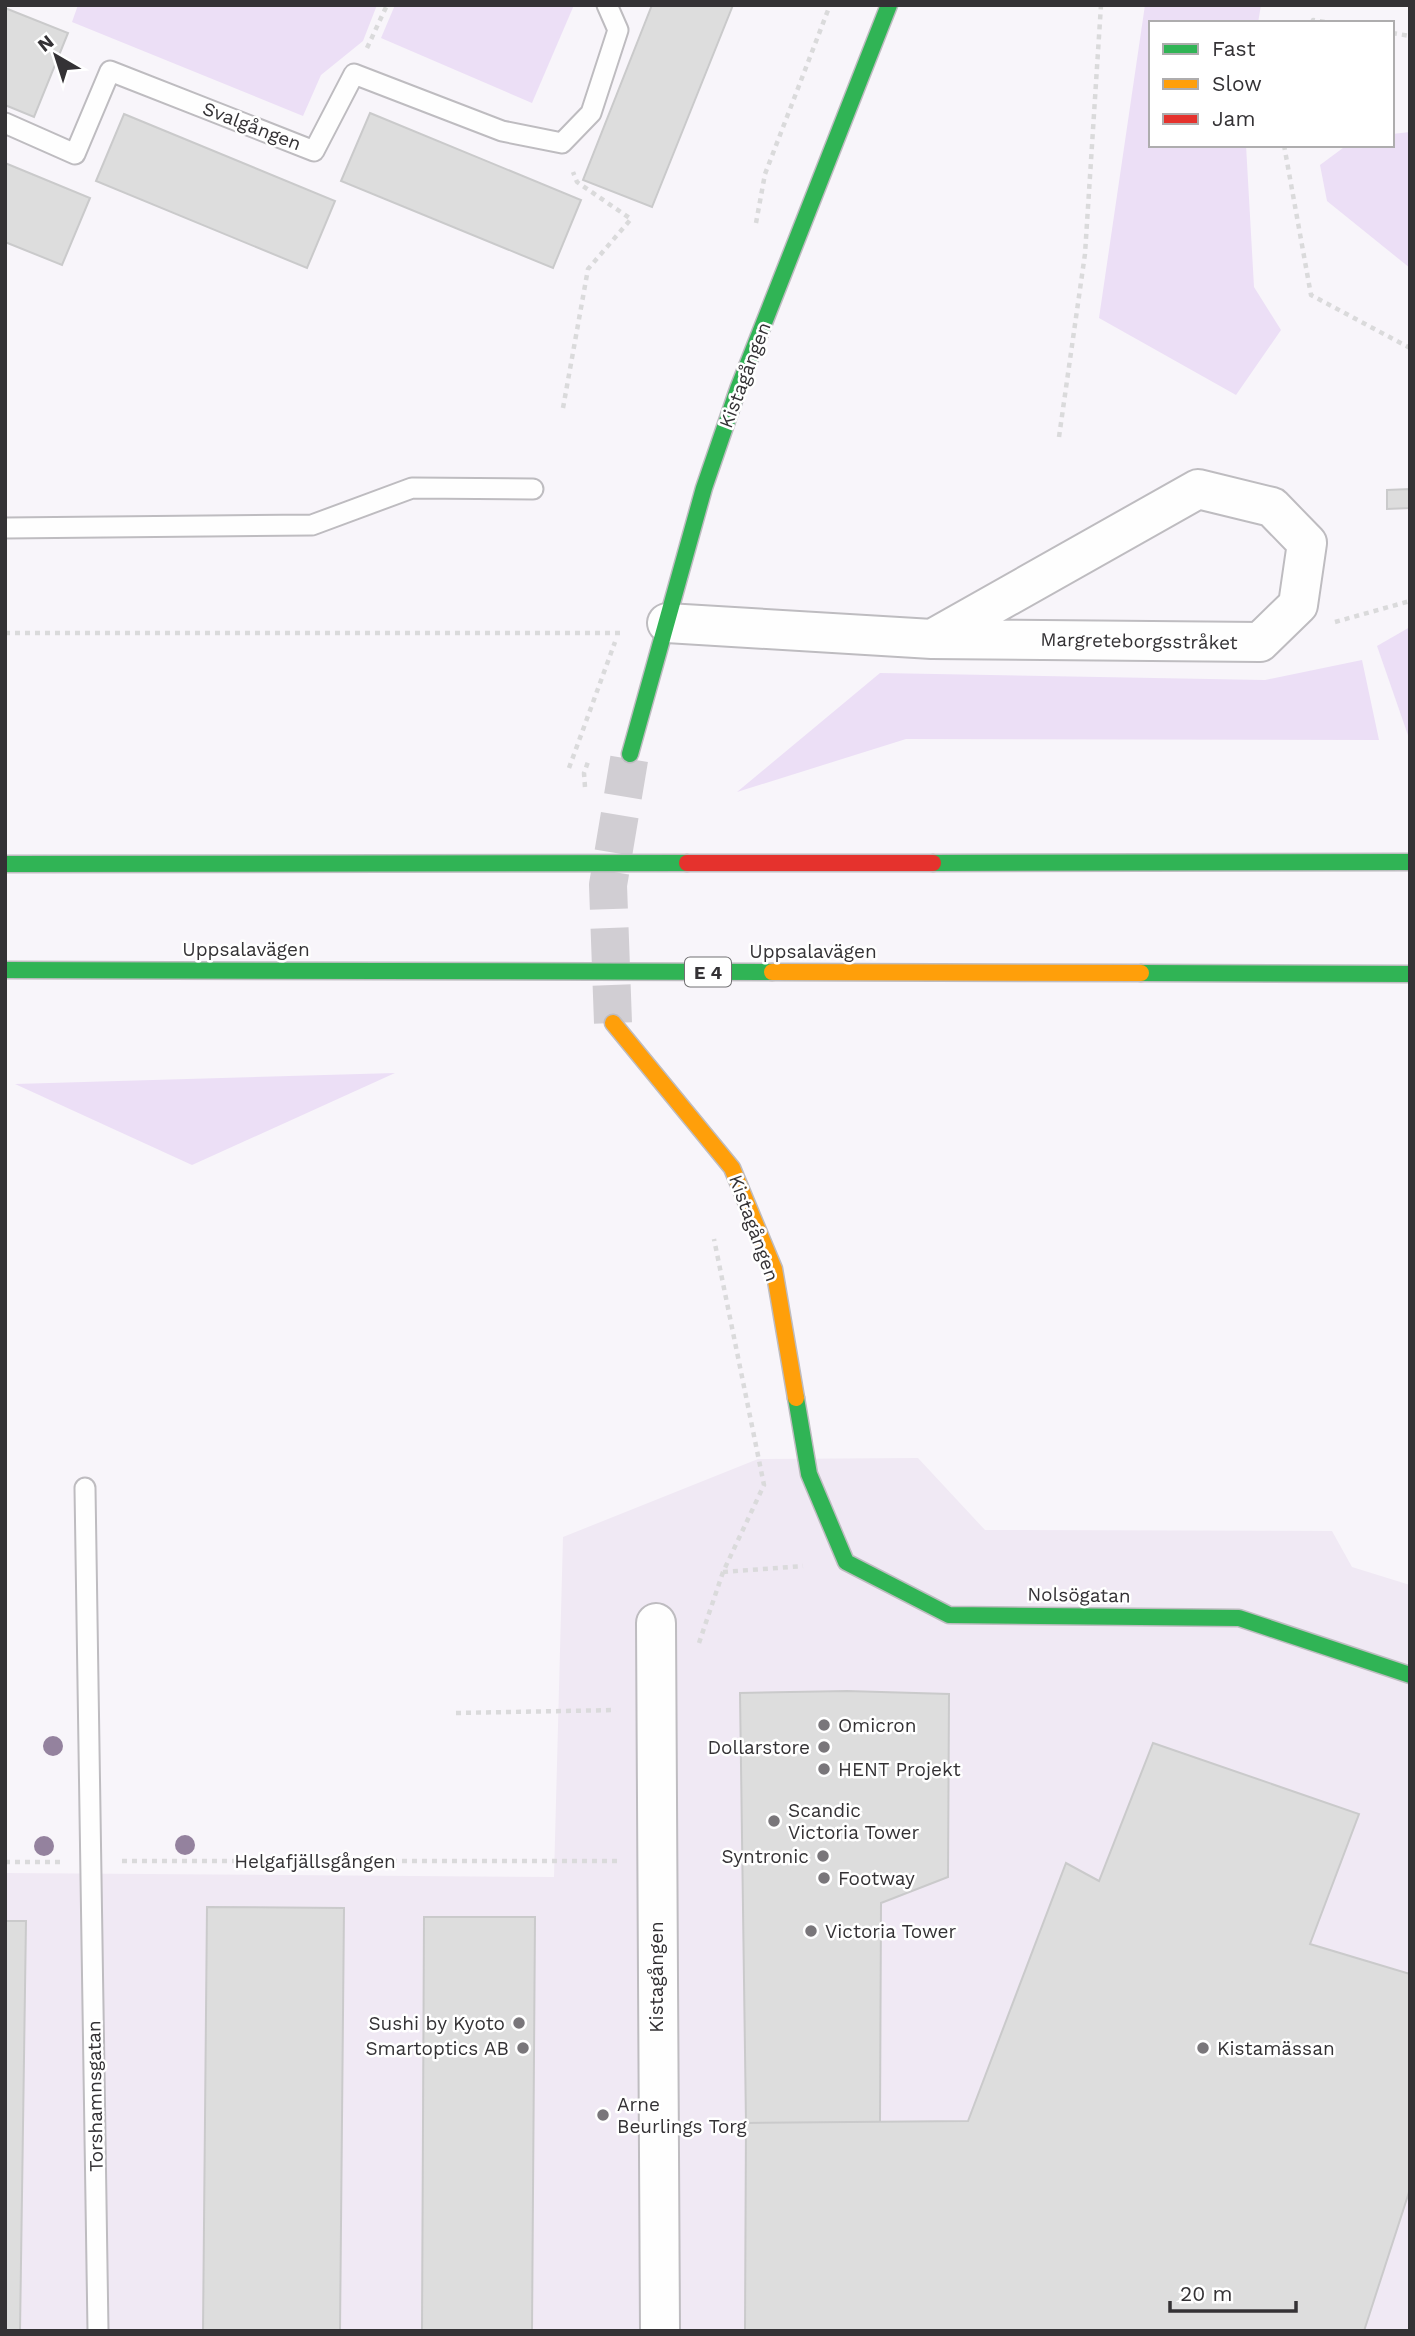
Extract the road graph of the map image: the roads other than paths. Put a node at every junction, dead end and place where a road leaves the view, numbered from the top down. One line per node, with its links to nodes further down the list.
1 (607, 5): 3 (lane, Svalgången)
2 (889, 5): 6 (main road, Kistagången)
3 (5, 123)
4 (533, 489): 5 (lane)
5 (5, 528)
6 (667, 623): 7 (street, Margreteborgsstråket); 8 (main road, Kistagången)
7 (932, 639): 7 (street, Margreteborgsstråket)
8 (630, 754)
9 (1410, 862): 10 (main road)
10 (5, 864)
11 (5, 970): 12 (main road, Uppsalavägen / E 4)
12 (1410, 974)
13 (613, 1023): 15 (main road, Kistagången)
14 (85, 1488): 18 (lane, Torshamnsgatan)
15 (846, 1562): 17 (main road, Nolsögatan)
16 (656, 1623): 19 (street, Kistagången)
17 (1410, 1675)
18 (98, 2331)
19 (660, 2331)

